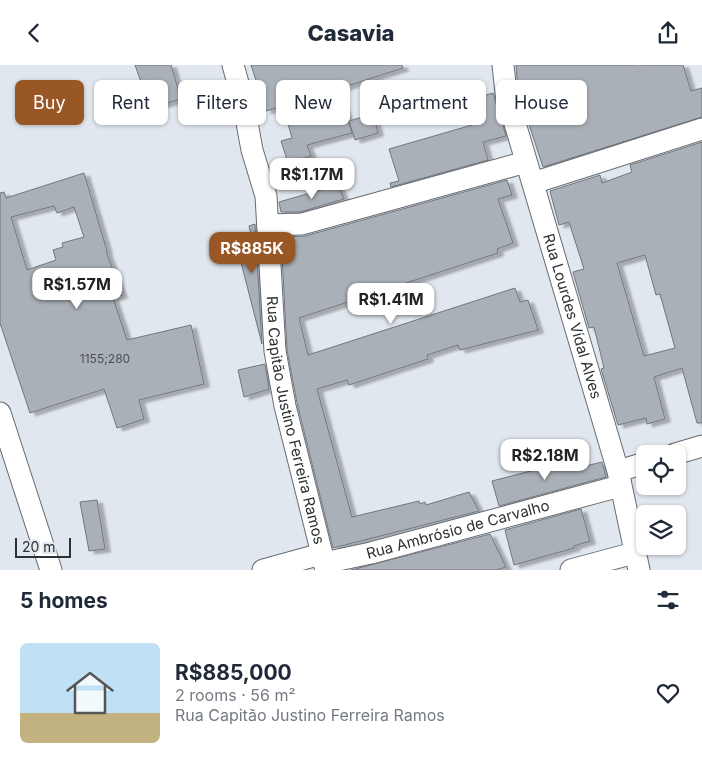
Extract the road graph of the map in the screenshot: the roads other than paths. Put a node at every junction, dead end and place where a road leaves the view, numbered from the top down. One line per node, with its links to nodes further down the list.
1 (233, 65): 6 (street, Rua Capitão Justino Ferreira Ramos)
2 (503, 65): 4 (street, Rua Lourdes Vídal Alves)
3 (702, 129): 5 (street)
4 (526, 162): 5 (street, Rua Lourdes Vídal Alves); 6 (street)
5 (533, 183): 11 (street, Rua Lourdes Vídal Alves)
6 (268, 225): 13 (street, Rua Capitão Justino Ferreira Ramos)
7 (0, 413): 14 (street)
8 (702, 446): 9 (street)
9 (686, 451)
10 (636, 468): 11 (street, Rua Ambrósio de Carvalho)
11 (619, 478): 12 (street, Rua Lourdes Vídal Alves); 13 (street, Rua Ambrósio de Carvalho)
12 (636, 561): 16 (street)
13 (324, 562): 15 (street, Rua Ambrósio de Carvalho)
14 (51, 570)
15 (263, 570)
16 (571, 570)

